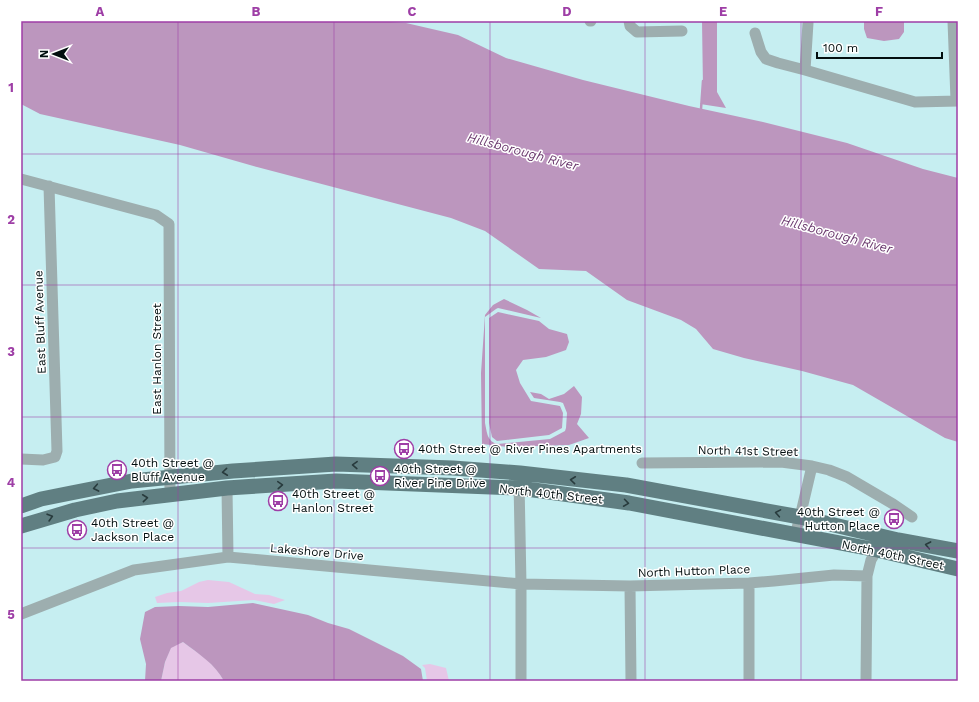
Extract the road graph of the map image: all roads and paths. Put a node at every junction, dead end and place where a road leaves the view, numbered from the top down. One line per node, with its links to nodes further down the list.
1 (628, 21): 4 (street)
2 (953, 21): 7 (street)
3 (808, 23): 6 (street)
4 (682, 31)
5 (755, 33): 6 (street)
6 (805, 70): 7 (street)
7 (957, 100)
8 (21, 179): 9 (street)
9 (49, 186): 10 (street, East Bluff Avenue); 14 (street, East Hanlon Street)
10 (21, 459)
11 (642, 463): 13 (street, North 41st Street)
12 (336, 464): 14 (main road, North 40th Street, one-way to 14); 15 (main road); 16 (main road, North 40th Street, one-way to 12)
13 (812, 466): 20 (street); 21 (street, North 41st Street)
14 (171, 477): 18 (street, East Hanlon Street); 19 (main road, North 40th Street, one-way to 19)
15 (336, 481): 16 (main road, North 40th Street); 17 (main road, North 40th Street, one-way to 15)
16 (519, 481): 20 (main road, North 40th Street, one-way to 16); 23 (main road, North 40th Street, one-way to 23); 31 (street)
17 (227, 488): 18 (main road, North 40th Street); 27 (street)
18 (170, 495): 22 (main road, North 40th Street, one-way to 18)
19 (21, 506)
20 (800, 517): 23 (street); 24 (main road, North 40th Street)
21 (912, 517)
22 (21, 526)
23 (795, 535): 25 (main road, North 40th Street)
24 (898, 540): 25 (street); 26 (main road, North 40th Street, one-way to 24)
25 (877, 550): 28 (main road, North 40th Street); 29 (street)
26 (958, 551)
27 (228, 557): 31 (street, Lakeshore Drive); 33 (street, Lakeshore Drive)
28 (958, 568)
29 (867, 576): 30 (street, North Hutton Place); 37 (street)
30 (749, 583): 32 (street, North Hutton Place); 36 (street)
31 (521, 584): 32 (street, North Hutton Place); 34 (street)
32 (630, 586): 35 (street)
33 (21, 614)
34 (521, 681)
35 (631, 681)
36 (749, 681)
37 (866, 681)

